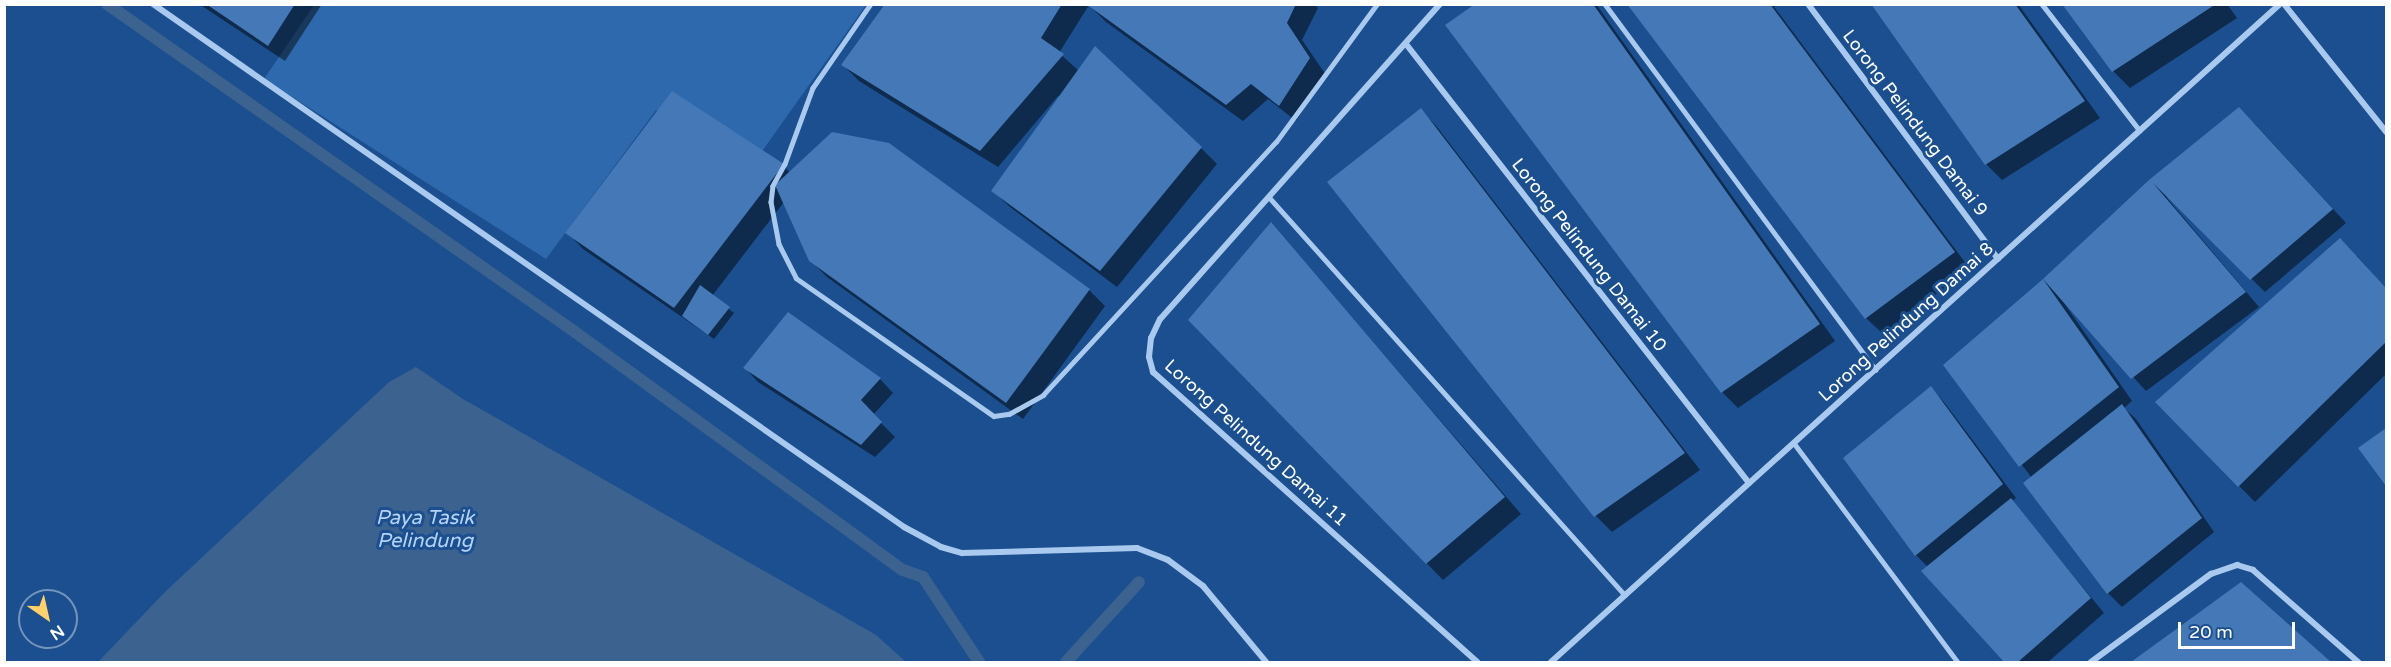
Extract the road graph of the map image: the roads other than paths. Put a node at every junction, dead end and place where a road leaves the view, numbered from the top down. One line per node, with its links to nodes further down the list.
1 (153, 4): 20 (street)
2 (871, 4): 3 (lane)
3 (1377, 4)
4 (1440, 4): 9 (street, Lorong Pelindung Damai 11)
5 (1605, 4): 16 (lane)
6 (1808, 4): 15 (street, Lorong Pelindung Damai 9)
7 (2042, 4): 12 (lane)
8 (2282, 4): 11 (street); 12 (street, Lorong Pelindung Damai 8)
9 (1406, 44): 14 (street, Lorong Pelindung Damai 11); 18 (street, Lorong Pelindung Damai 10)
10 (2386, 119): 11 (lane)
11 (2380, 123): 13 (street)
12 (2140, 131): 15 (street, Lorong Pelindung Damai 8)
13 (2386, 132)
14 (1269, 197): 19 (lane); 21 (street, Lorong Pelindung Damai 11)
15 (1998, 259): 16 (street, Lorong Pelindung Damai 8)
16 (1876, 370): 17 (street, Lorong Pelindung Damai 8)
17 (1794, 443): 18 (street, Lorong Pelindung Damai 8); 23 (lane)
18 (1749, 483): 19 (street, Lorong Pelindung Damai 8)
19 (1625, 595): 22 (street, Lorong Pelindung Damai 8)
20 (1266, 663)
21 (1477, 663)
22 (1551, 663)
23 (1958, 663)
24 (2091, 663): 25 (street)
25 (2358, 663)

